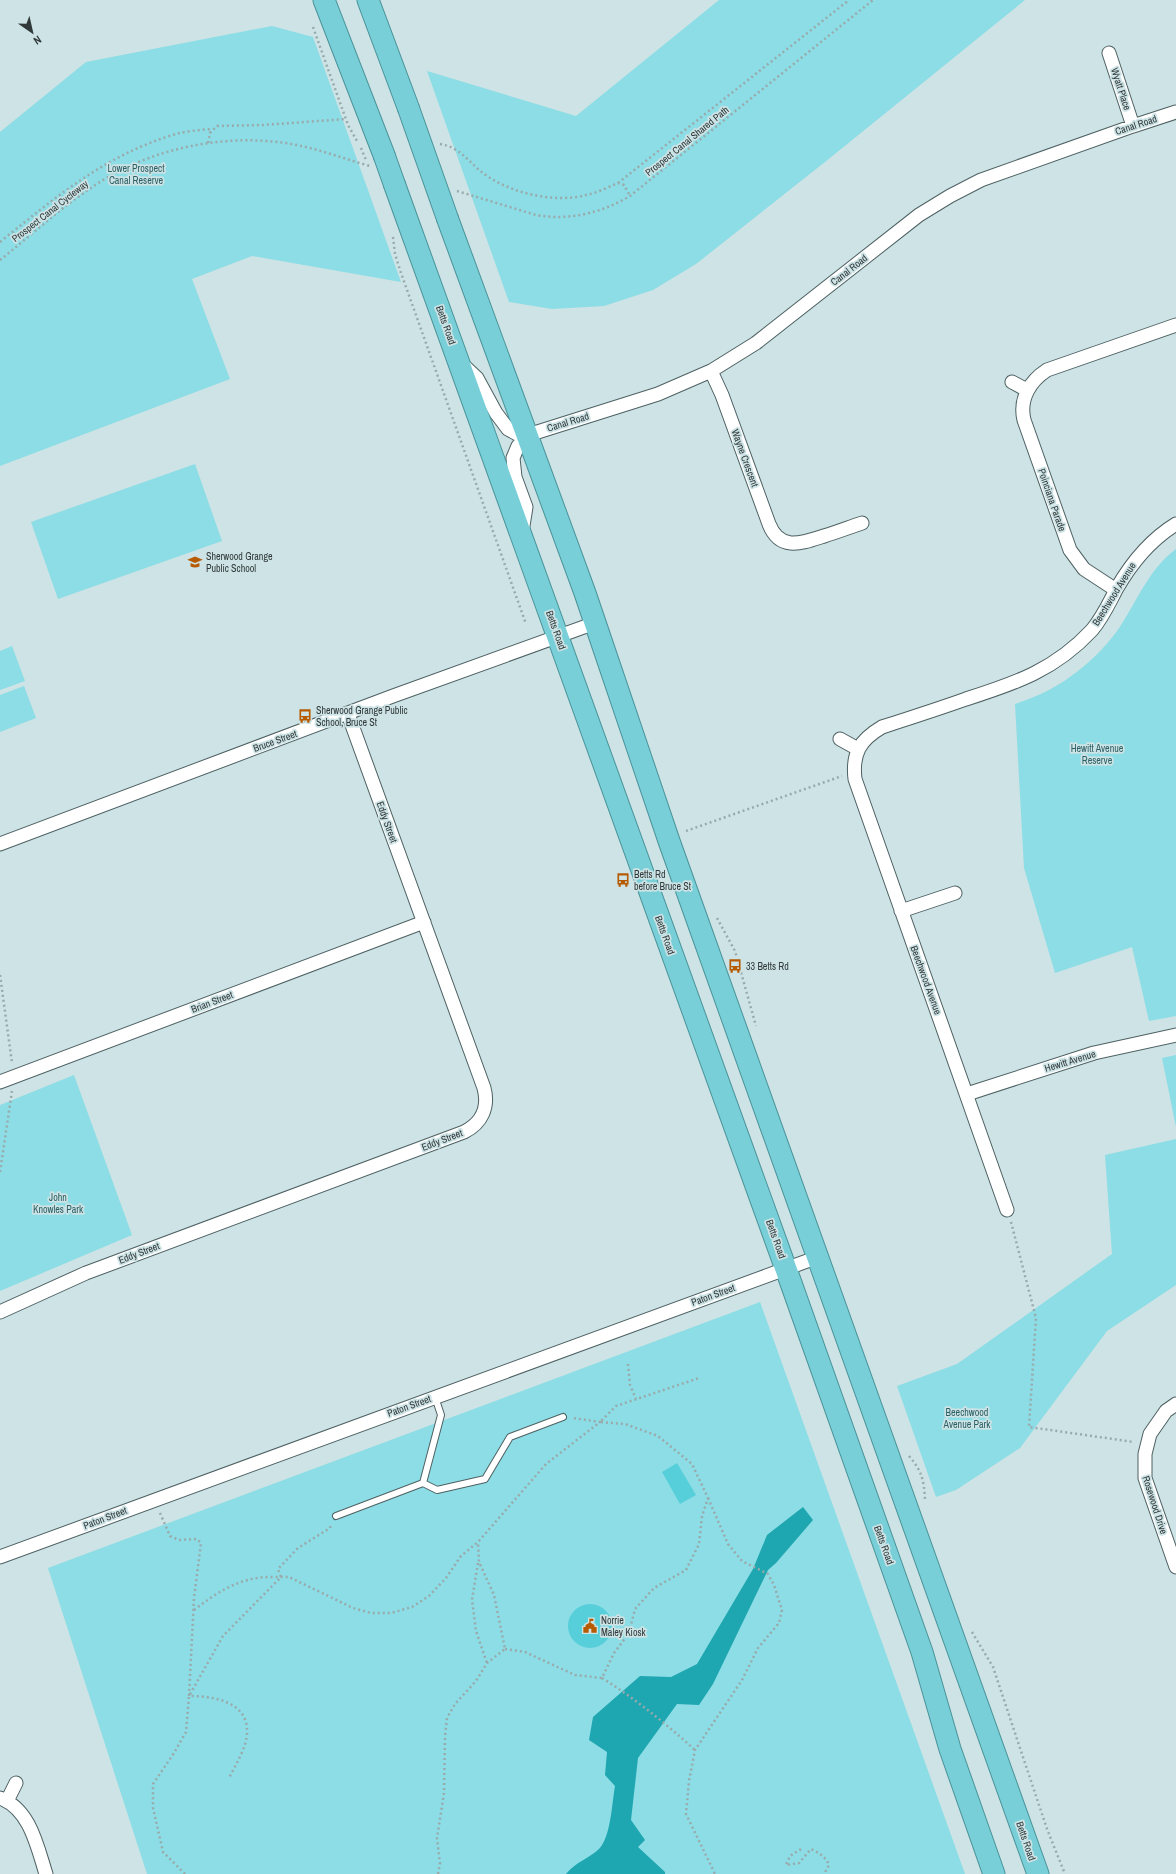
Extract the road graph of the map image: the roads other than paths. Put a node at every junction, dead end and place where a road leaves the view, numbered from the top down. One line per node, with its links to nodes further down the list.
1 (324, 0): 7 (highway, Betts Road, bridge)
2 (368, 0): 11 (highway, Betts Road, bridge)
3 (1109, 53): 5 (street, Wyatt Place)
4 (1176, 112): 5 (street, Canal Road)
5 (1133, 126): 8 (street, Canal Road)
6 (1176, 325): 10 (street)
7 (460, 363): 11 (street); 14 (highway, Betts Road)
8 (711, 371): 11 (street, Canal Road); 12 (street, Wayne Crescent)
9 (1012, 382): 10 (street)
10 (1027, 390): 15 (street, Poinciana Parade)
11 (528, 435): 14 (street); 16 (highway, Betts Road)
12 (862, 523)
13 (1176, 524): 15 (street, Beechwood Avenue)
14 (522, 534): 17 (highway, Betts Road)
15 (1116, 590): 20 (street, Beechwood Avenue)
16 (595, 623): 17 (street, Bruce Street); 29 (highway, Betts Road)
17 (558, 636): 18 (street, Bruce Street); 30 (highway, Betts Road)
18 (348, 714): 21 (street, Bruce Street); 24 (street, Eddy Street)
19 (840, 739): 20 (street)
20 (858, 749): 23 (street, Beechwood Avenue)
21 (0, 844)
22 (955, 892): 23 (street)
23 (902, 911): 27 (street, Beechwood Avenue)
24 (424, 922): 26 (street, Brian Street); 31 (street, Eddy Street)
25 (1176, 1035): 27 (street, Hewitt Avenue)
26 (0, 1082)
27 (967, 1094): 28 (street, Beechwood Avenue)
28 (1007, 1210)
29 (818, 1257): 30 (street, Paton Street); 43 (highway, Betts Road)
30 (786, 1269): 32 (street, Paton Street); 42 (highway, Betts Road)
31 (0, 1312)
32 (434, 1397): 35 (lane); 37 (street, Paton Street)
33 (1176, 1404): 38 (street, Rosewood Drive)
34 (563, 1417): 35 (lane)
35 (423, 1483): 36 (lane)
36 (336, 1516)
37 (0, 1557)
38 (1176, 1567)
39 (16, 1783): 40 (street)
40 (4, 1799): 41 (street)
41 (46, 1874)
42 (994, 1874)
43 (1038, 1874)

